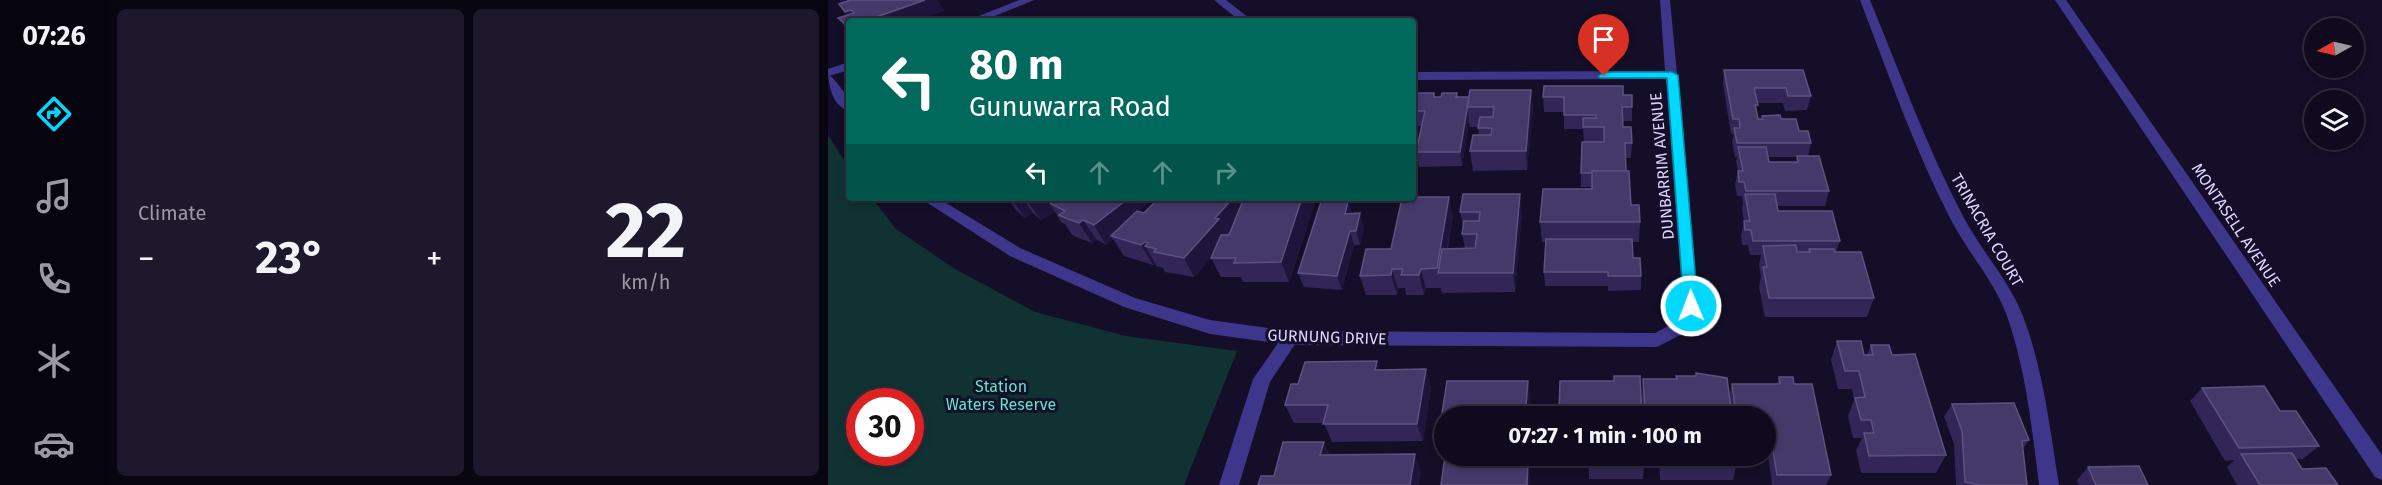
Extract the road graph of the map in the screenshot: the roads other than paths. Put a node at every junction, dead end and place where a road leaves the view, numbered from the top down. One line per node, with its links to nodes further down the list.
1 (1029, 0): 6 (street)
2 (1219, 0): 7 (street)
3 (1665, 0): 10 (street, DUNBARRIM AVENUE)
4 (1865, 0): 19 (street, TRINACRIA COURT)
5 (2060, 0): 17 (street, MONTASELL AVENUE)
6 (980, 18)
7 (1243, 18)
8 (846, 67): 9 (street)
9 (828, 73)
10 (1672, 75): 11 (street); 15 (street, DUNBARRIM AVENUE)
11 (1416, 76)
12 (828, 80): 13 (street)
13 (846, 104)
14 (932, 201): 16 (street, GURNUNG DRIVE)
15 (1682, 327): 16 (street, GURNUNG DRIVE)
16 (1291, 338): 18 (street)
17 (2382, 471)
18 (1229, 485)
19 (2049, 485)

